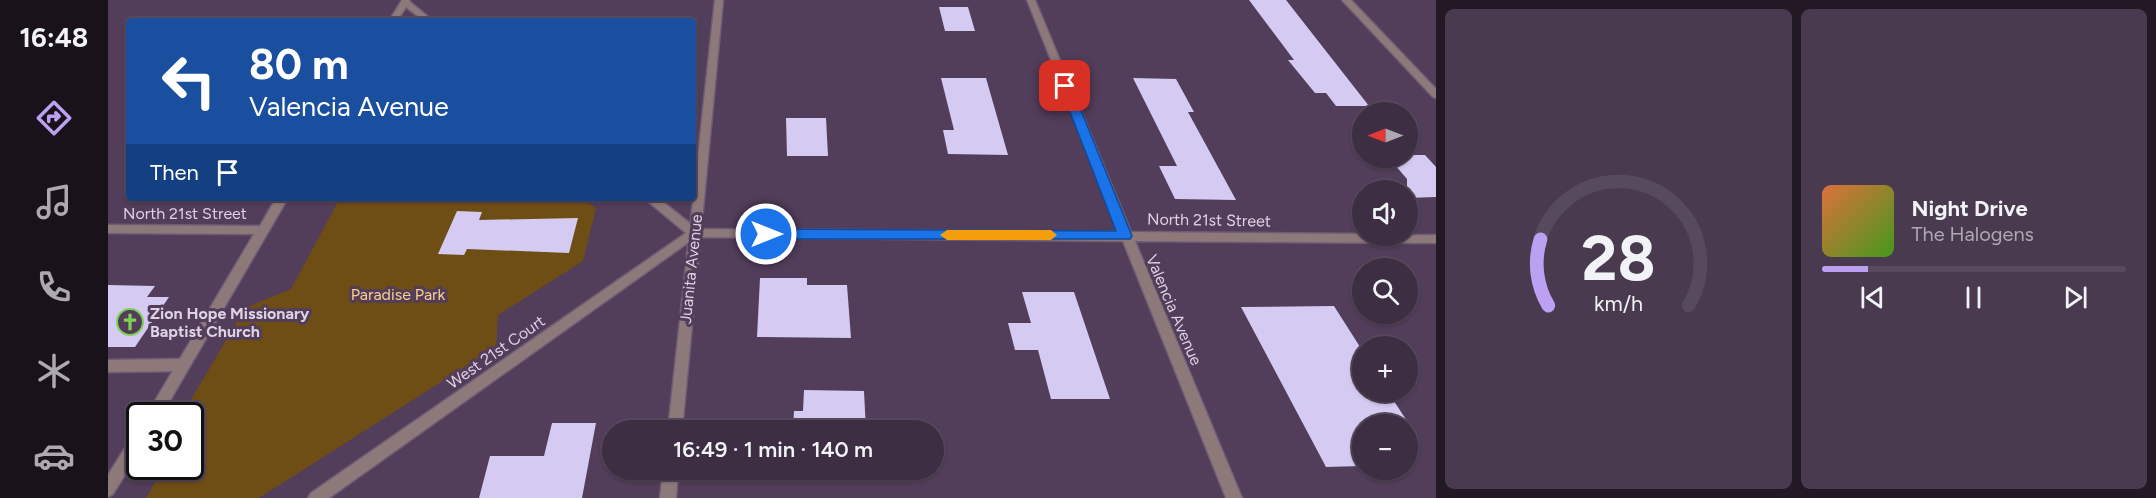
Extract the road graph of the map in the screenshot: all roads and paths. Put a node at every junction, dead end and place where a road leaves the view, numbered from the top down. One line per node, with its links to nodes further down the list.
1 (719, 0): 12 (street, Juanita Avenue)
2 (1031, 0): 13 (street, Valencia Avenue)
3 (1346, 0): 7 (street)
4 (405, 1): 5 (street); 6 (street)
5 (395, 18)
6 (425, 18)
7 (1436, 95)
8 (280, 201): 11 (street)
9 (654, 201): 12 (street)
10 (108, 229): 11 (street, North 21st Street)
11 (263, 230): 15 (street)
12 (694, 233): 13 (street, North 21st Street); 18 (street, Juanita Avenue); 22 (street, West 21st Court)
13 (1125, 236): 14 (street, North 21st Street); 24 (street, Valencia Avenue)
14 (1436, 239)
15 (183, 365): 16 (street); 17 (street)
16 (108, 366)
17 (161, 402)
18 (676, 420)
19 (126, 460): 21 (street)
20 (670, 480): 23 (street)
21 (108, 489)
22 (316, 498)
23 (668, 498)
24 (1234, 498)

